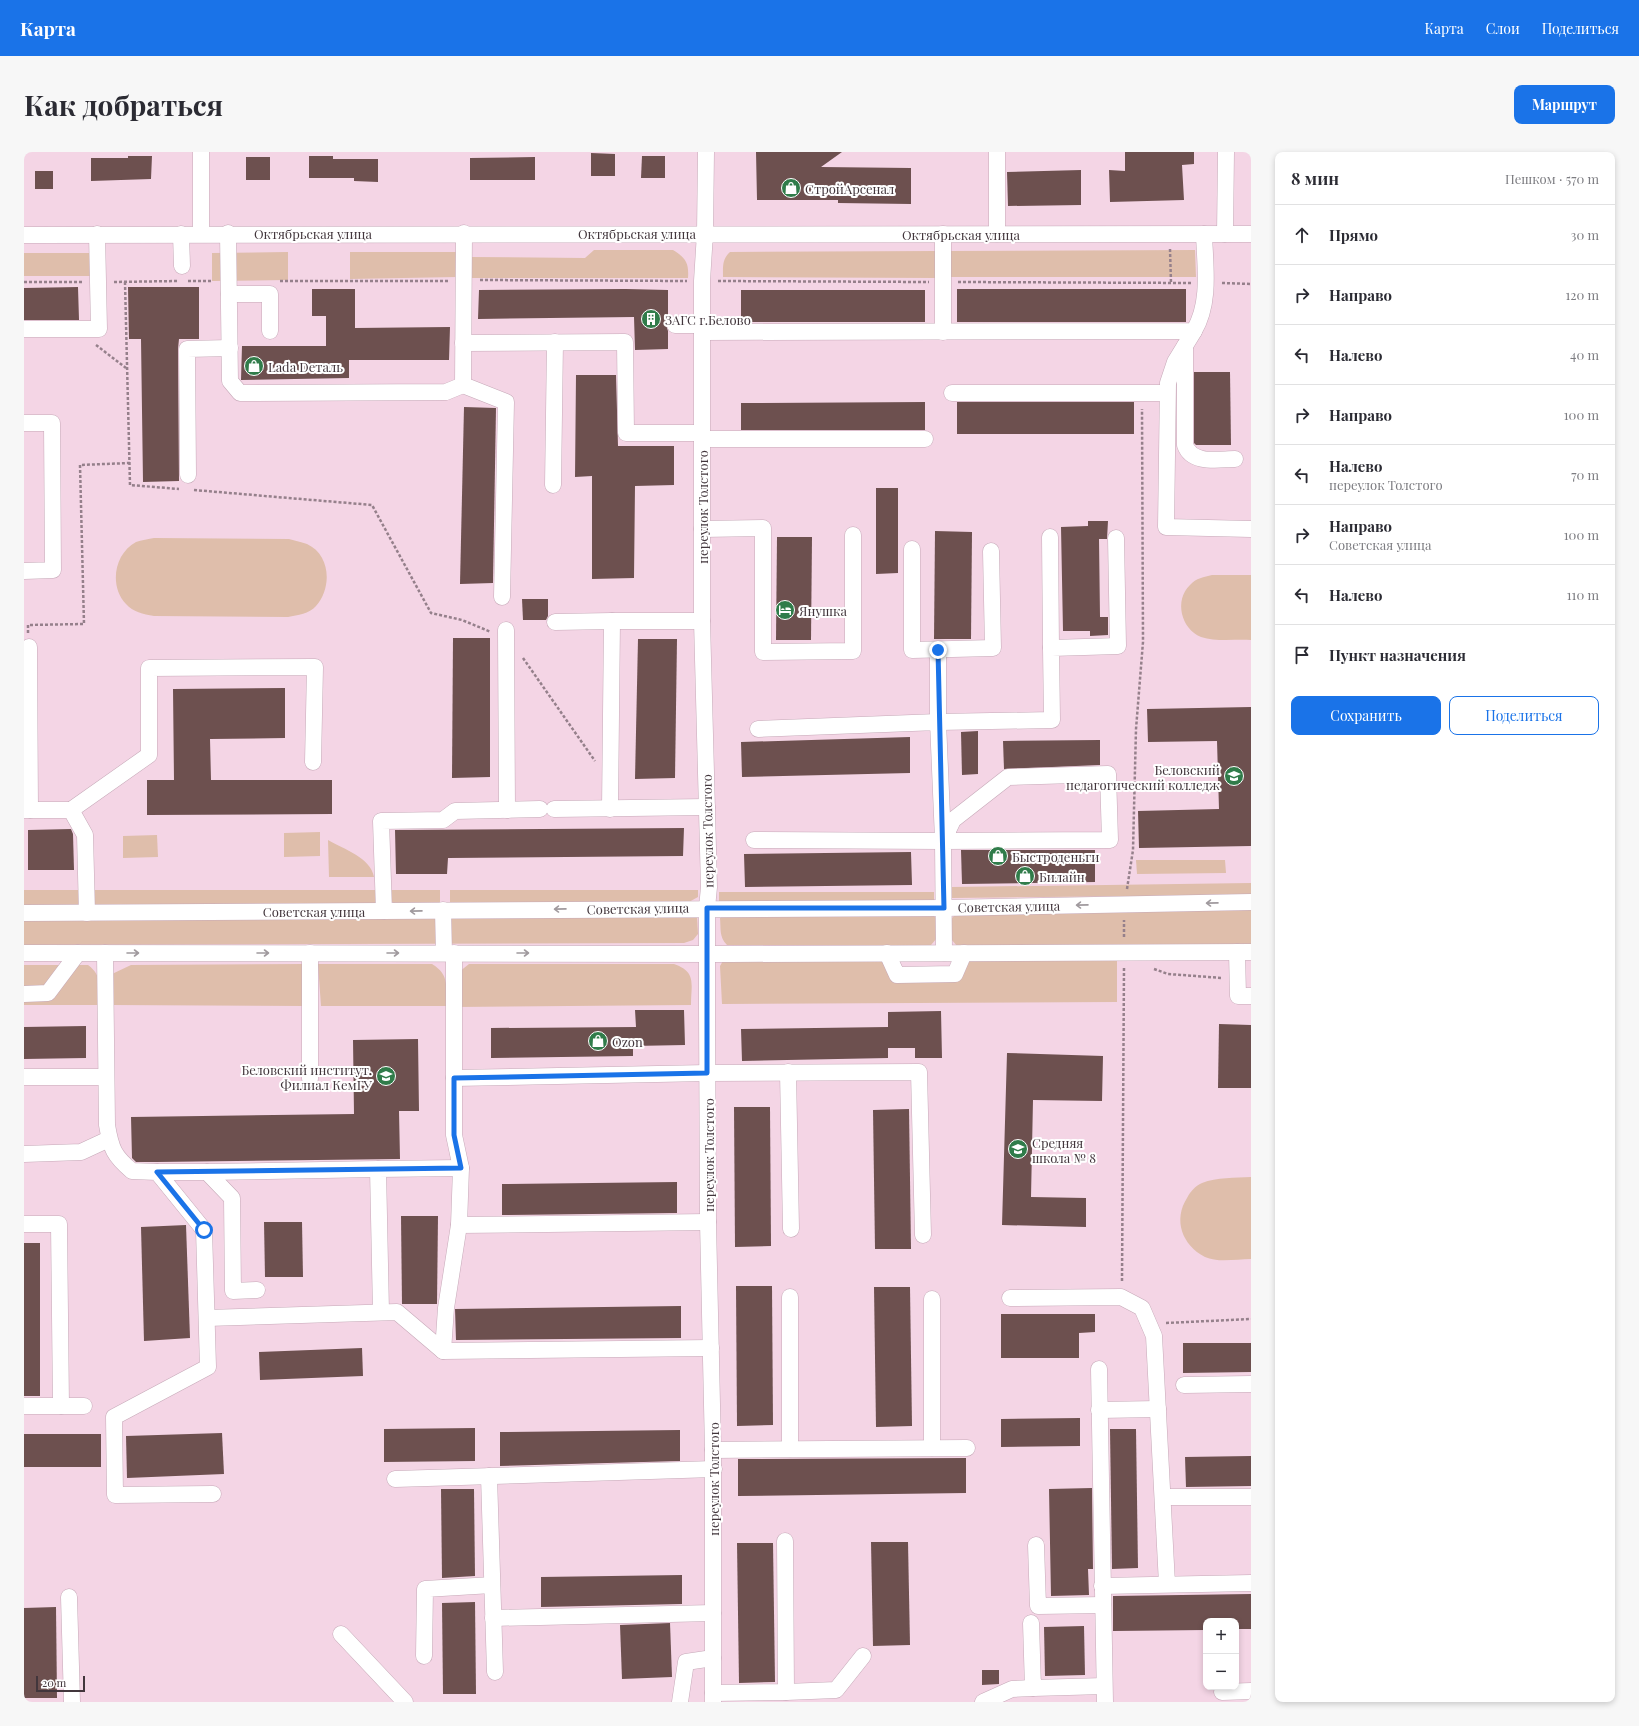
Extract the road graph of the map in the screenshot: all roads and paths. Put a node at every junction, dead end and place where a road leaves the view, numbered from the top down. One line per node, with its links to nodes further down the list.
1 (201, 152): 5 (street)
2 (706, 152): 6 (street, переулок Толстого)
3 (997, 152): 12 (street)
4 (1226, 152): 15 (street)
5 (201, 233): 8 (street, Октябрьская улица); 9 (street, Октябрьская улица)
6 (706, 233): 10 (street, Октябрьская улица); 11 (street, Октябрьская улица); 21 (street, переулок Толстого)
7 (97, 234): 8 (street, Октябрьская улица); 16 (street, Октябрьская улица); 23 (street)
8 (181, 234): 18 (street)
9 (228, 234): 10 (street, Октябрьская улица); 30 (street)
10 (464, 234): 19 (street)
11 (943, 234): 12 (street, Октябрьская улица); 36 (street)
12 (997, 234): 13 (street, Октябрьская улица)
13 (1170, 234): 14 (street, Октябрьская улица); 27 (path)
14 (1204, 234): 15 (street, Октябрьская улица); 28 (street)
15 (1224, 234): 17 (street, Октябрьская улица)
16 (24, 235)
17 (1250, 236)
18 (182, 266)
19 (464, 280): 20 (path); 21 (path); 37 (street)
20 (275, 281)
21 (702, 281): 25 (path); 32 (street, переулок Толстого)
22 (24, 282): 23 (path)
23 (98, 282): 24 (path); 33 (street)
24 (125, 282): 30 (path); 42 (path)
25 (932, 282)
26 (956, 282): 27 (path)
27 (1171, 283): 28 (path)
28 (1205, 283): 29 (path); 35 (street)
29 (1251, 284)
30 (229, 288): 34 (street); 41 (street)
31 (676, 325): 32 (street)
32 (702, 328): 36 (street); 48 (street, переулок Толстого)
33 (24, 330)
34 (270, 331)
35 (1194, 331): 36 (street); 40 (street)
36 (943, 332)
37 (463, 342): 38 (street); 43 (street)
38 (555, 342): 48 (street); 53 (street)
39 (95, 344): 42 (path)
40 (1185, 346): 46 (street); 50 (street)
41 (230, 348): 43 (street); 52 (street)
42 (126, 368): 51 (path)
43 (463, 385): 63 (street)
44 (952, 393): 45 (street)
45 (1142, 393): 46 (street); 84 (path)
46 (1167, 393): 56 (street)
47 (24, 423): 62 (street)
48 (702, 436): 49 (street); 55 (street, переулок Толстого)
49 (925, 439)
50 (1235, 459)
51 (130, 463): 52 (path); 68 (path)
52 (186, 482)
53 (553, 485)
54 (193, 490): 67 (path)
55 (702, 529): 57 (street); 65 (street, переулок Толстого)
56 (1251, 529)
57 (853, 535)
58 (1050, 537): 69 (street)
59 (1116, 538): 69 (street)
60 (912, 549): 70 (street)
61 (992, 551): 70 (street)
62 (24, 571)
63 (502, 597)
64 (612, 621): 65 (street); 66 (street); 75 (street)
65 (702, 621): 76 (street, переулок Толстого)
66 (556, 622)
67 (501, 632): 80 (street)
68 (29, 647): 78 (street)
69 (1051, 648): 72 (street)
70 (938, 650): 72 (street)
71 (518, 652): 75 (path)
72 (938, 722): 73 (street); 82 (street)
73 (758, 729)
74 (314, 762): 79 (street)
75 (610, 782): 77 (street)
76 (707, 807): 77 (street); 85 (street, переулок Толстого)
77 (610, 809): 80 (street)
78 (27, 810): 79 (street)
79 (71, 810): 90 (street)
80 (506, 810): 88 (street)
81 (754, 840): 82 (street)
82 (943, 841): 82 (street); 86 (street)
83 (1251, 902): 84 (street, Советская улица, one-way to 84)
84 (1124, 904): 86 (street, Советская улица, one-way to 86); 91 (path)
85 (707, 908): 86 (street, Советская улица); 87 (street, Советская улица, one-way to 87); 98 (street, переулок Толстого)
86 (944, 908): 100 (street)
87 (443, 910): 88 (street, Советская улица, one-way to 88); 97 (street)
88 (384, 911): 90 (street, Советская улица)
89 (24, 913): 90 (street, Советская улица)
90 (87, 913)
91 (1124, 952): 92 (street); 101 (street); 125 (path)
92 (1244, 952): 103 (street)
93 (24, 953): 94 (street)
94 (78, 953): 95 (street); 104 (street)
95 (105, 953): 96 (street, one-way to 96); 109 (street)
96 (310, 953): 97 (street, one-way to 97); 111 (street)
97 (449, 953): 98 (street, one-way to 98); 110 (street)
98 (707, 953): 99 (street); 107 (street, переулок Толстого)
99 (887, 953): 100 (street); 101 (street)
100 (944, 953): 101 (street)
101 (964, 953)
102 (1147, 967): 103 (path)
103 (1238, 978): 105 (street)
104 (24, 994)
105 (1251, 996)
106 (788, 1072): 107 (street); 121 (street); 122 (street)
107 (707, 1073): 110 (street); 118 (street, переулок Толстого)
108 (24, 1077): 109 (street)
109 (106, 1077): 112 (street)
110 (454, 1078): 114 (street)
111 (310, 1079)
112 (109, 1139): 113 (street); 116 (street)
113 (24, 1154)
114 (461, 1168): 115 (street); 120 (street)
115 (378, 1169): 117 (street); 128 (street)
116 (157, 1172): 117 (street); 129 (street)
117 (207, 1172): 123 (street)
118 (708, 1222): 120 (street); 132 (street, переулок Толстого)
119 (24, 1224): 138 (street)
120 (459, 1225): 133 (street)
121 (791, 1229)
122 (922, 1235)
123 (257, 1290)
124 (790, 1297): 145 (street)
125 (1122, 1297): 126 (street); 131 (street)
126 (1010, 1298)
127 (932, 1299): 142 (street)
128 (381, 1312): 129 (street); 133 (street)
129 (207, 1318): 149 (street)
130 (1251, 1319): 131 (path)
131 (1149, 1324): 140 (street)
132 (711, 1348): 133 (street); 144 (street, переулок Толстого)
133 (443, 1351)
134 (1099, 1369): 141 (street)
135 (1251, 1384): 136 (street)
136 (1184, 1385)
137 (24, 1406): 138 (street)
138 (61, 1406): 139 (street)
139 (84, 1406)
140 (1158, 1409): 141 (street); 150 (street)
141 (1098, 1410): 157 (street)
142 (932, 1448): 143 (street); 145 (street)
143 (967, 1448)
144 (713, 1450): 145 (street); 146 (street, переулок Толстого)
145 (790, 1450)
146 (714, 1469): 147 (street); 160 (street, переулок Толстого)
147 (489, 1476): 148 (street); 155 (street)
148 (395, 1479)
149 (213, 1494)
150 (1163, 1497): 151 (street); 156 (street)
151 (1251, 1497)
152 (785, 1541): 170 (street)
153 (1036, 1545): 159 (street)
154 (1251, 1582): 156 (street)
155 (492, 1584): 161 (street); 164 (street)
156 (1167, 1584): 157 (street)
157 (1102, 1586): 159 (street)
158 (69, 1597): 174 (street)
159 (1103, 1605): 172 (street)
160 (713, 1613): 161 (street); 166 (street, переулок Толстого)
161 (493, 1618): 167 (street)
162 (1030, 1623): 168 (street)
163 (341, 1634): 175 (street)
164 (424, 1656)
165 (863, 1656): 170 (street)
166 (713, 1658): 173 (street, переулок Толстого); 176 (street)
167 (495, 1672)
168 (1033, 1688): 172 (street); 177 (street)
169 (1251, 1691): 171 (street)
170 (786, 1692): 173 (street)
171 (1222, 1692)
172 (1104, 1694)
173 (713, 1697)
174 (72, 1702)
175 (405, 1702)
176 (680, 1702)
177 (983, 1702)

